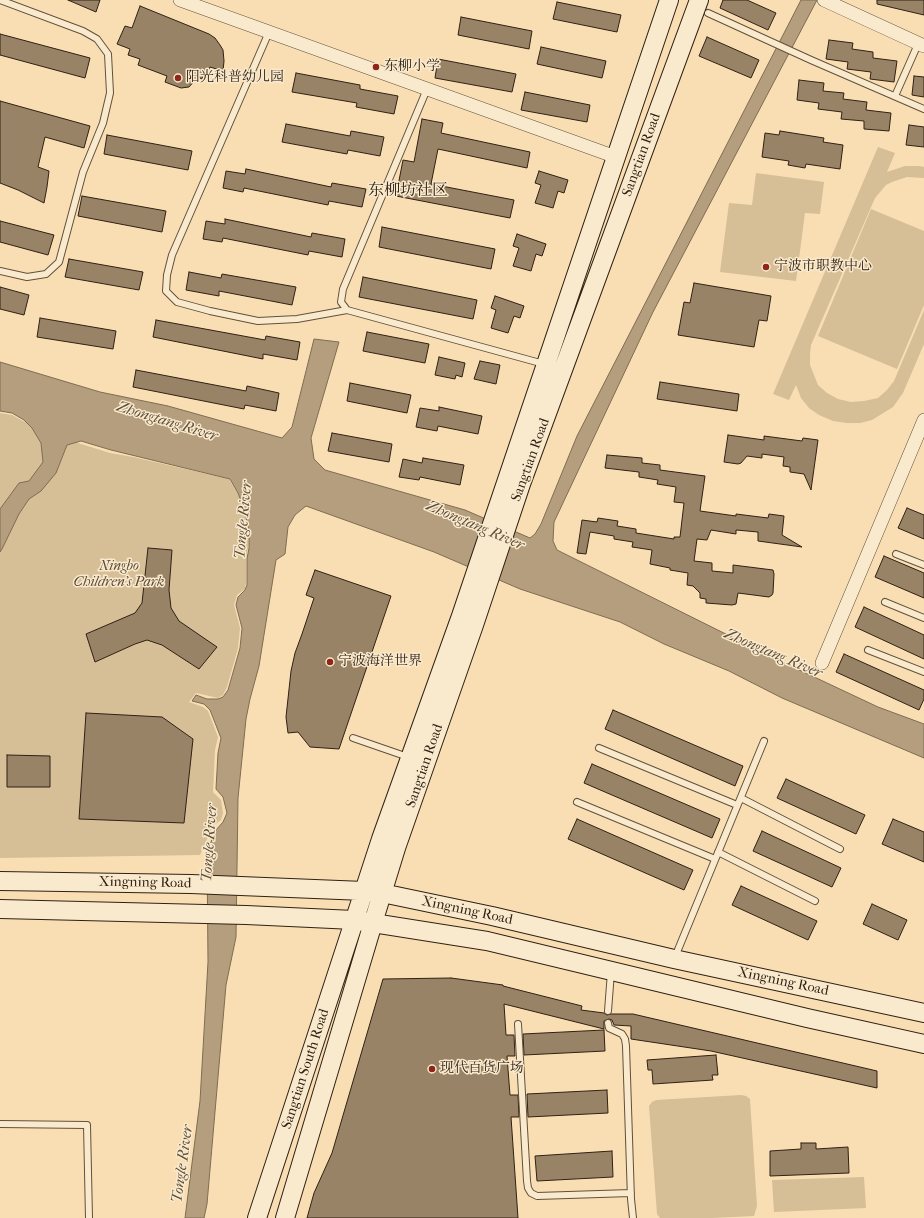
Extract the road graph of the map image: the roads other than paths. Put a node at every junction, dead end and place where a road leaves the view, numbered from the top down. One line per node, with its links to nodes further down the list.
1 (0, 0): 12 (lane)
2 (180, 0): 6 (street)
3 (669, 0): 11 (main road, Sangtian Road)
4 (824, 0): 7 (street)
5 (704, 6): 9 (lane); 17 (main road, Sangtian Road)
6 (269, 32): 8 (street); 13 (lane)
7 (921, 45): 9 (lane)
8 (427, 89): 11 (street); 13 (lane)
9 (894, 96): 10 (lane)
10 (924, 109)
11 (616, 157): 14 (main road, Sangtian Road)
12 (0, 272)
13 (347, 310): 14 (lane)
14 (546, 364): 17 (main road, Sangtian Road)
15 (924, 420): 16 (street)
16 (920, 438): 24 (street)
17 (514, 481): 22 (main road, Sangtian Road)
18 (896, 554): 19 (lane)
19 (924, 565)
20 (885, 602): 21 (lane)
21 (924, 618)
22 (468, 620): 29 (main road, Sangtian Road); 38 (main road, Sangtian Road)
23 (868, 650): 25 (lane)
24 (822, 663)
25 (924, 672)
26 (353, 738): 29 (lane)
27 (764, 741): 30 (lane)
28 (599, 748): 32 (lane)
29 (410, 758): 37 (main road, Sangtian Road)
30 (741, 798): 32 (lane); 33 (lane)
31 (577, 802): 35 (lane)
32 (737, 805): 34 (lane)
33 (840, 849)
34 (718, 852): 35 (lane); 39 (lane)
35 (715, 859): 43 (lane)
36 (0, 881): 37 (main road, Xingning Road)
37 (364, 891): 38 (main road, Xingning Road); 41 (main road, Sangtian Road)
38 (382, 893): 42 (main road, Sangtian Road); 43 (main road, Xingning Road)
39 (815, 901)
40 (0, 909): 41 (main road, Xingning Road)
41 (354, 920): 42 (main road, Xingning Road); 53 (main road, Sangtian South Road)
42 (373, 923): 44 (main road, Xingning Road); 54 (main road, Sangtian South Road)
43 (674, 958): 46 (main road, Xingning Road)
44 (611, 971): 45 (lane); 49 (main road, Xingning Road)
45 (608, 1011)
46 (924, 1014)
47 (608, 1023): 51 (lane)
48 (518, 1024): 51 (lane)
49 (924, 1044)
50 (0, 1124): 52 (lane)
51 (631, 1193): 55 (lane)
52 (89, 1218)
53 (257, 1218)
54 (285, 1218)
55 (633, 1218)

